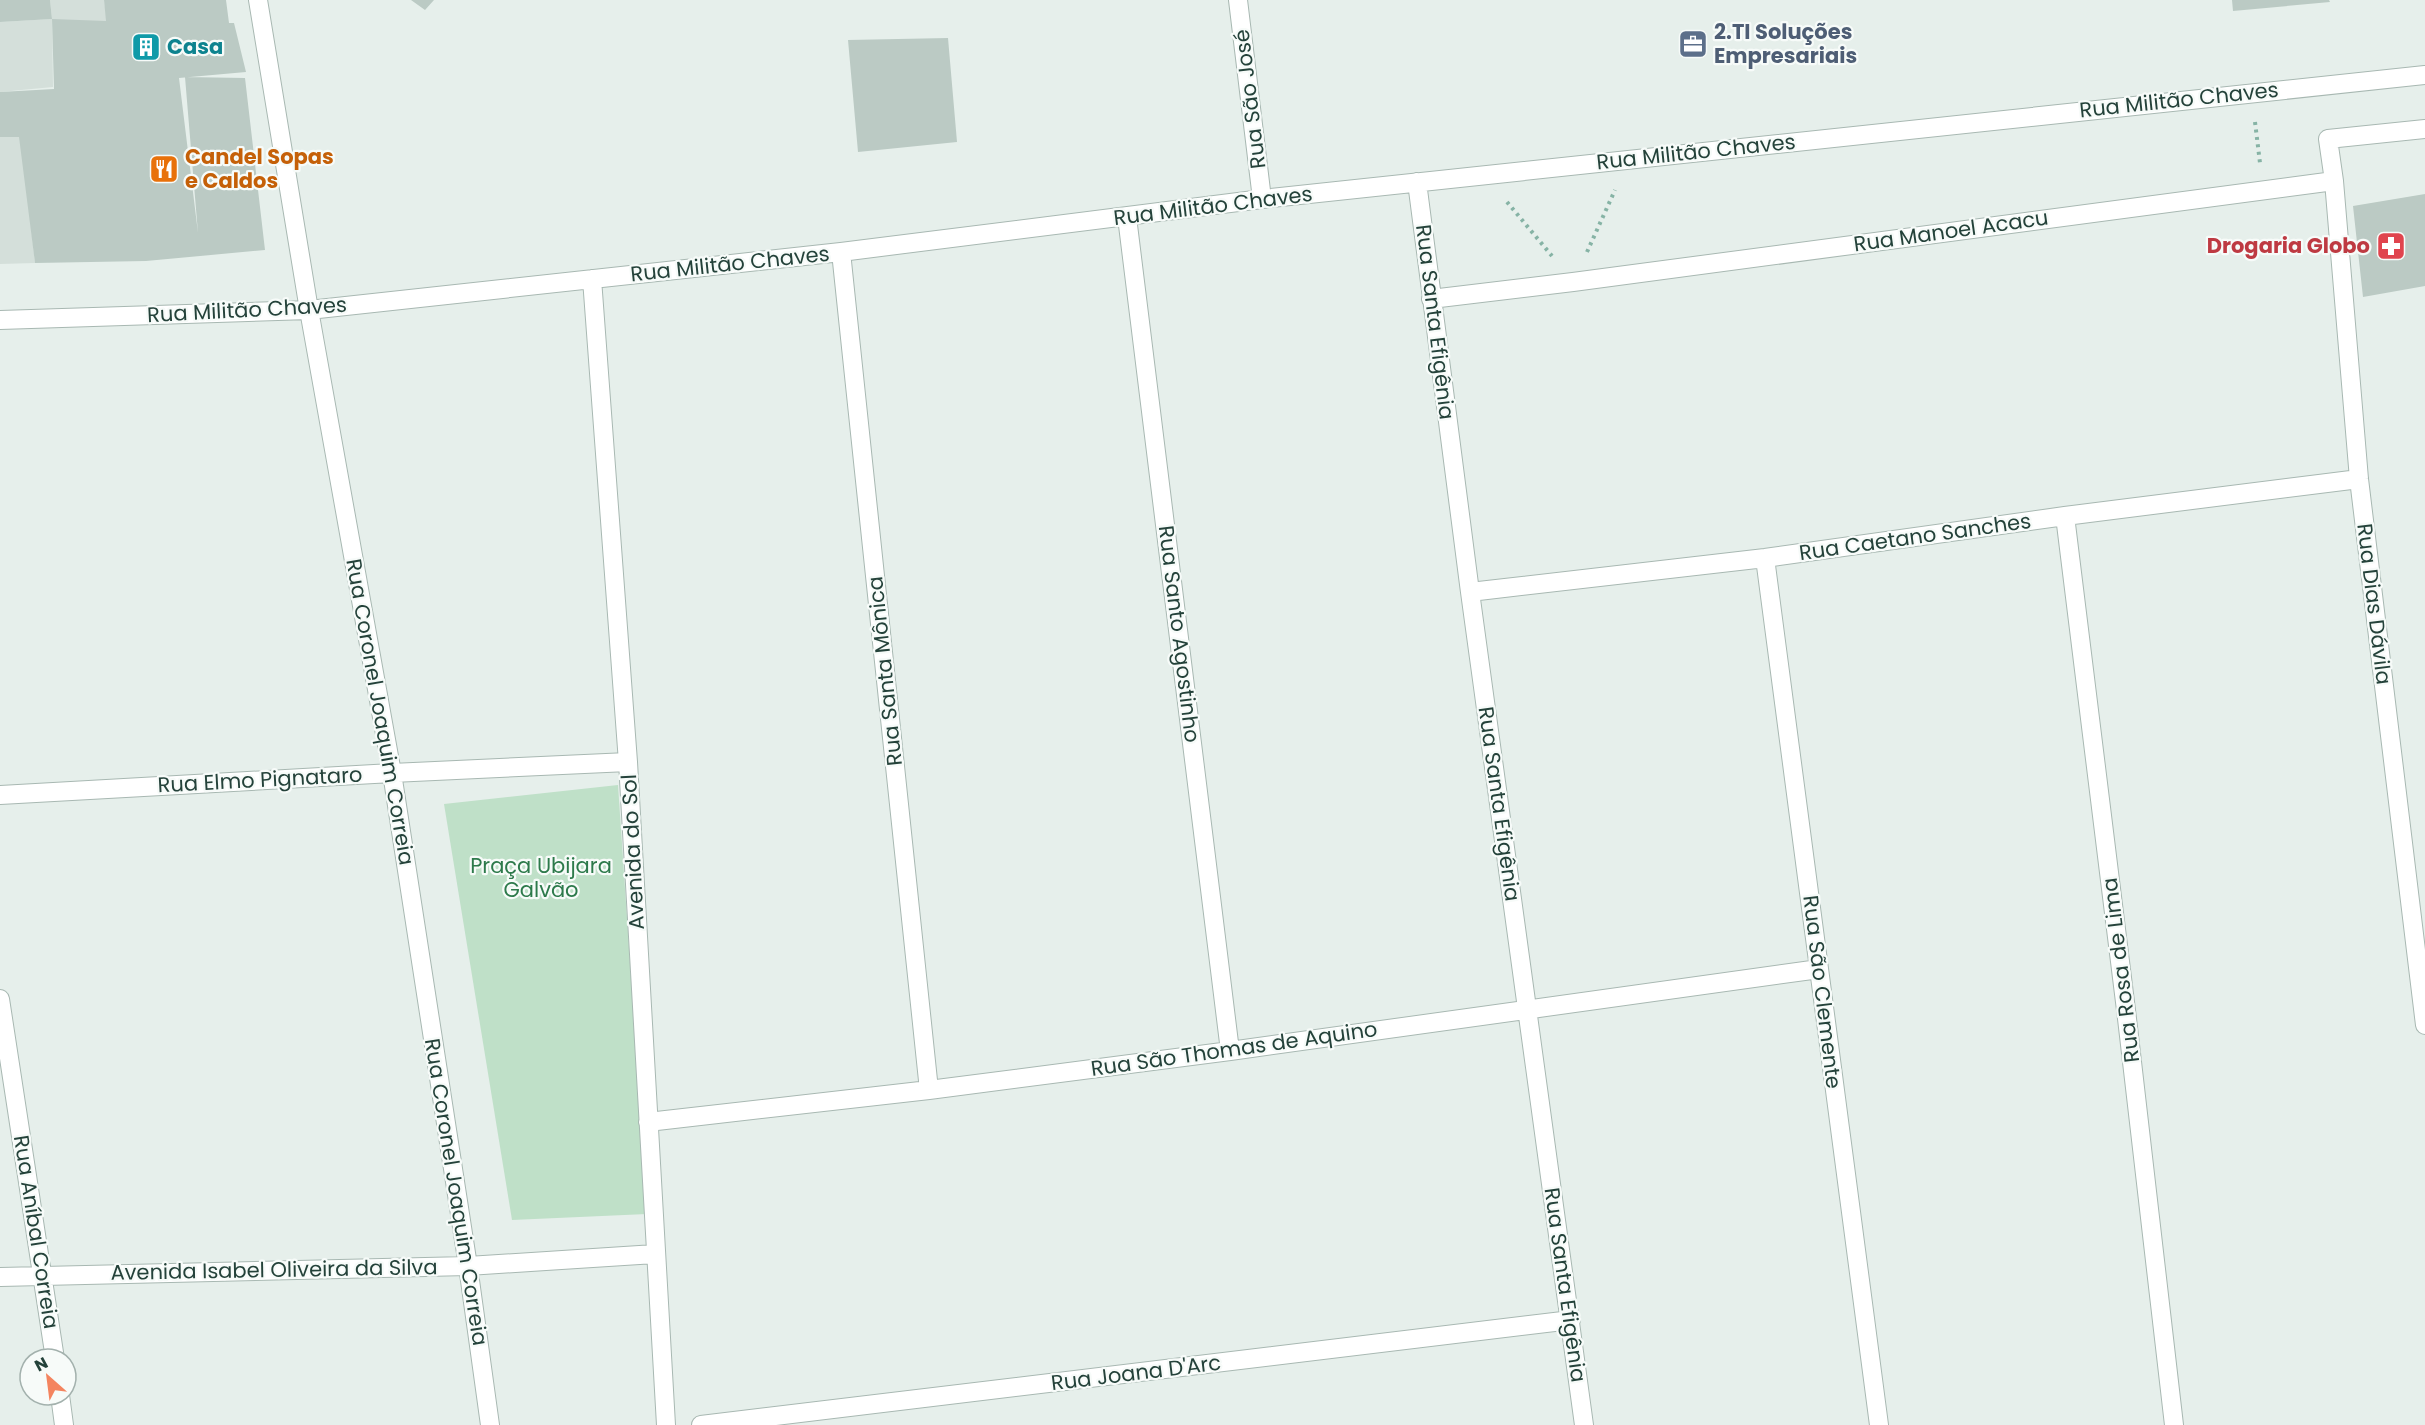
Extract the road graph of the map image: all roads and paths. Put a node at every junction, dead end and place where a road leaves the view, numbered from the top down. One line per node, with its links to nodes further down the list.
1 (258, 0): 17 (street, Rua Coronel Joaquim Correia)
2 (1238, 0): 11 (street, Rua São José)
3 (2425, 75): 4 (street, Rua Militão Chaves)
4 (2251, 92): 6 (street, Rua Militão Chaves); 10 (path)
5 (2425, 129): 8 (street)
6 (1629, 159): 7 (street, Rua Militão Chaves); 15 (path)
7 (1485, 175): 9 (street, Rua Militão Chaves); 15 (path)
8 (2334, 181): 10 (street, Rua Manoel Acacu); 19 (street, Rua Dias Dávila)
9 (1417, 182): 11 (street, Rua Militão Chaves); 16 (street, Rua Santa Efigênia)
10 (2263, 189): 15 (street, Rua Manoel Acacu)
11 (1262, 199): 12 (street, Rua Militão Chaves)
12 (1126, 217): 13 (street, Rua Militão Chaves); 30 (street, Rua Santo Agostinho)
13 (841, 252): 14 (street, Rua Militão Chaves); 31 (street, Rua Santa Mônica)
14 (592, 279): 17 (street, Rua Militão Chaves); 23 (street, Avenida do Sol)
15 (1573, 282): 16 (street, Rua Manoel Acacu)
16 (1431, 299): 22 (street, Rua Santa Efigênia)
17 (309, 310): 18 (street, Rua Militão Chaves); 24 (street, Rua Coronel Joaquim Correia)
18 (0, 320)
19 (2359, 479): 20 (street, Rua Caetano Sanches); 29 (street, Rua Dias Dávila)
20 (2065, 516): 21 (street, Rua Caetano Sanches); 46 (street, Rua Rosa de Lima)
21 (1766, 558): 22 (street, Rua Caetano Sanches); 26 (street, Rua São Clemente)
22 (1470, 592): 28 (street, Rua Santa Efigênia)
23 (628, 762): 24 (street, Rua Elmo Pignataro); 32 (street, Avenida do Sol)
24 (392, 773): 25 (street, Rua Elmo Pignataro); 34 (street, Rua Coronel Joaquim Correia)
25 (0, 795)
26 (1819, 969): 28 (street, Rua São Thomas de Aquino); 45 (street, Rua São Clemente)
27 (0, 999): 35 (street, Rua Aníbal Correia)
28 (1527, 1008): 30 (street, Rua São Thomas de Aquino); 37 (street, Rua Santa Efigênia)
29 (2425, 1025)
30 (1230, 1051): 31 (street, Rua São Thomas de Aquino)
31 (929, 1089): 32 (street, Rua São Thomas de Aquino)
32 (648, 1122): 33 (street, Avenida do Sol)
33 (655, 1254): 34 (street, Avenida Isabel Oliveira da Silva); 42 (street, Avenida do Sol)
34 (468, 1266): 35 (street, Avenida Isabel Oliveira da Silva); 41 (street, Rua Coronel Joaquim Correia)
35 (43, 1275): 36 (street, Avenida Isabel Oliveira da Silva); 38 (street, Rua Aníbal Correia)
36 (0, 1277)
37 (1571, 1320): 43 (street, Rua Joana D'Arc); 44 (street, Rua Santa Efigênia)
38 (53, 1347)
39 (62, 1407): 40 (street)
40 (64, 1425)
41 (490, 1425)
42 (666, 1425)
43 (701, 1425)
44 (1584, 1425)
45 (1879, 1425)
46 (2174, 1425)

